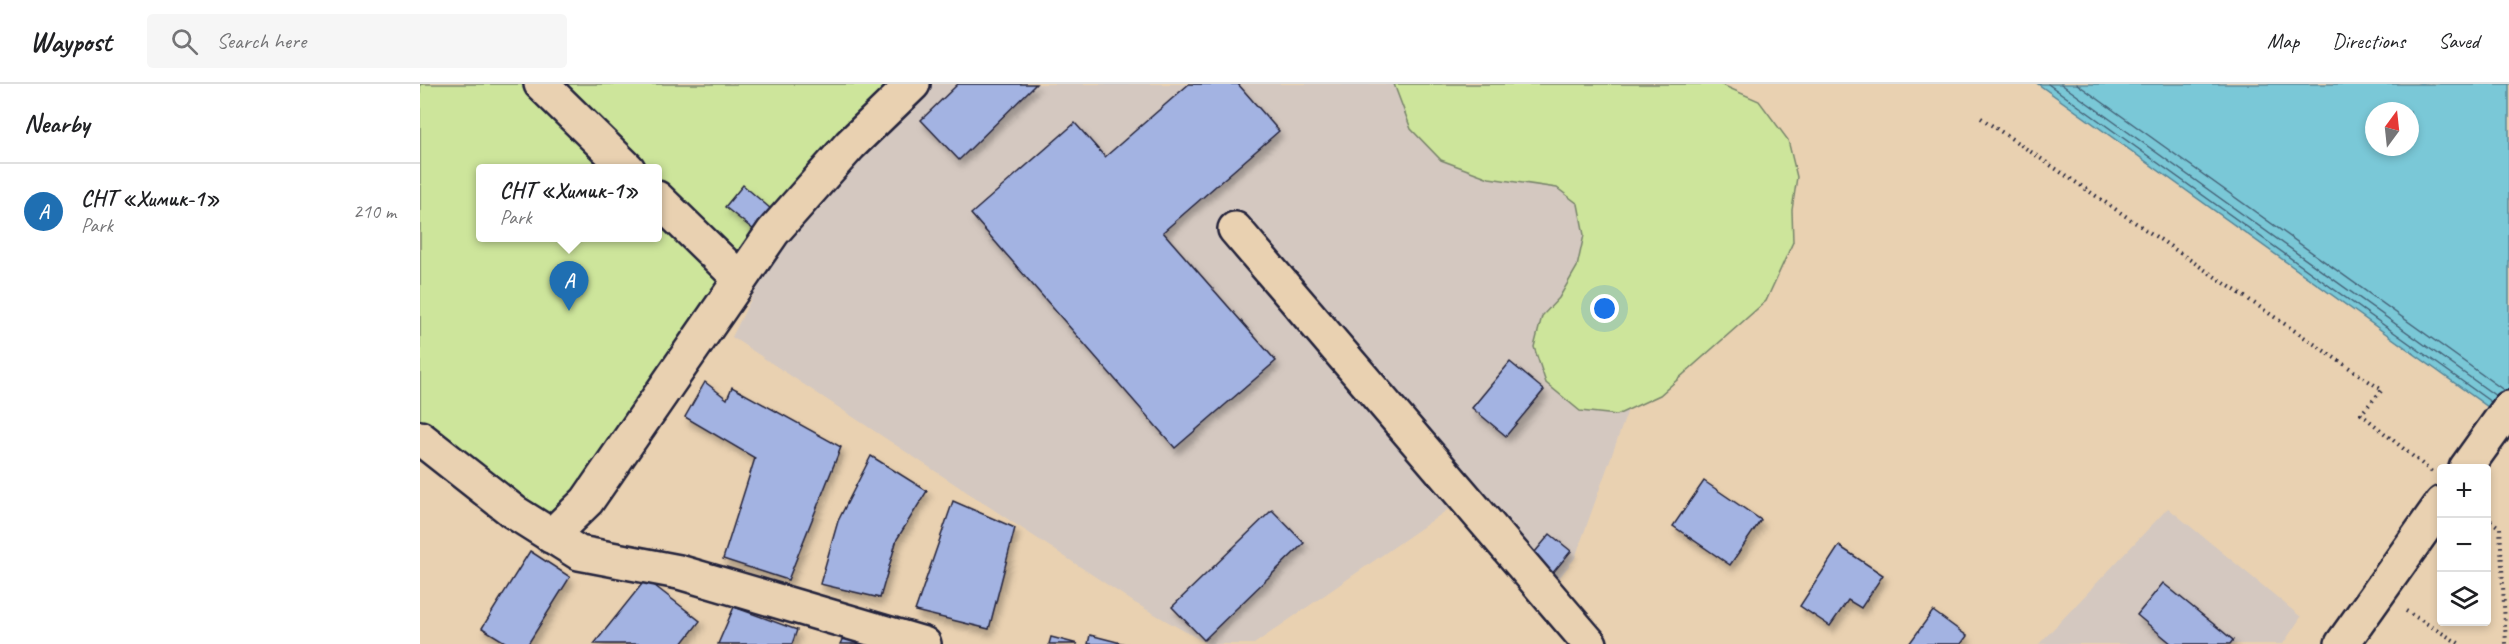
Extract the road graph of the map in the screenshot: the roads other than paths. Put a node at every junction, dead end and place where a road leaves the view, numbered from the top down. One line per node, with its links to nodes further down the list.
1 (542, 84): 3 (street)
2 (913, 84): 6 (street)
3 (624, 164)
4 (662, 203): 6 (street)
5 (1235, 229): 13 (street)
6 (740, 279): 11 (street)
7 (2509, 408): 9 (street)
8 (420, 438): 11 (street)
9 (2469, 464)
10 (2437, 488): 14 (street)
11 (551, 536): 12 (street)
12 (924, 644)
13 (1590, 644)
14 (2342, 644)

